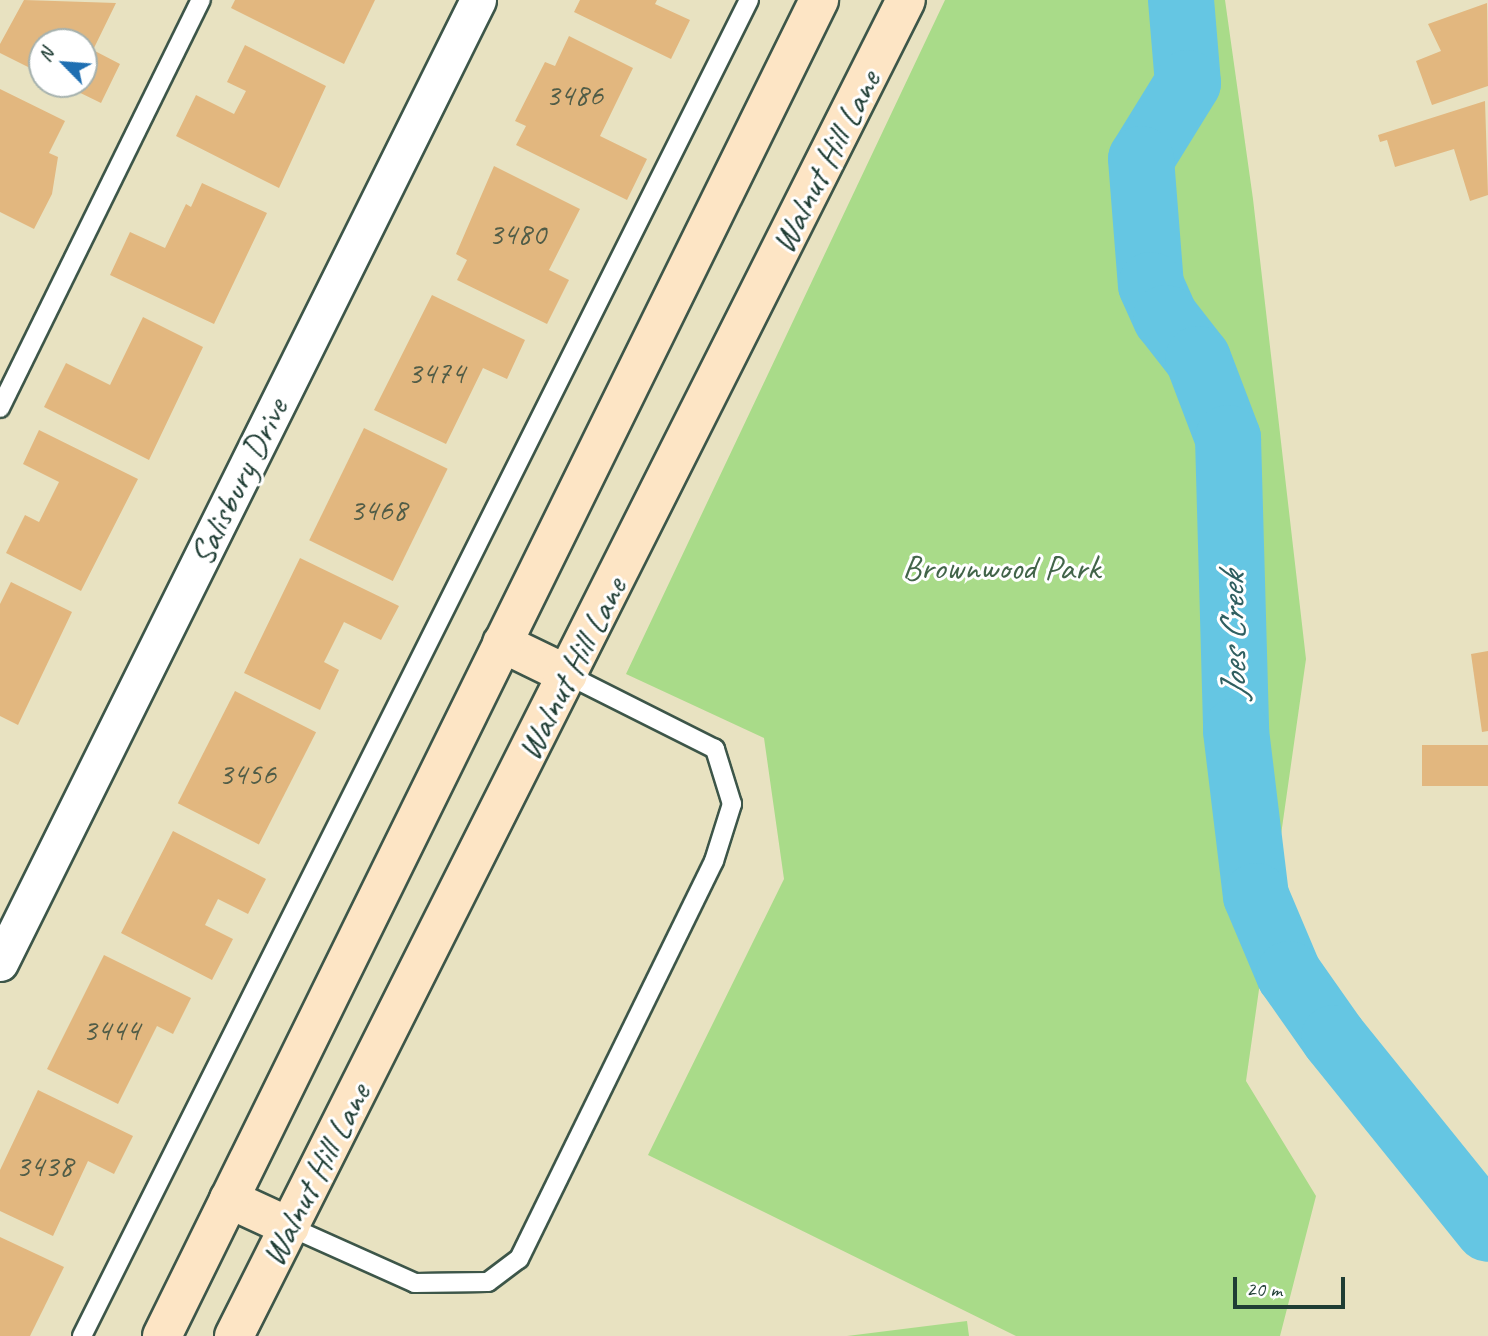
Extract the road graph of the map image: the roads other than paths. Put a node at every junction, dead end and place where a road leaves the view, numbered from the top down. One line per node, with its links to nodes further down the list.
1 (201, 0): 6 (lane)
2 (478, 0): 9 (street, Salisbury Drive)
3 (749, 0): 12 (lane)
4 (819, 0): 7 (main road, Walnut Hill Lane)
5 (906, 0): 8 (main road, Walnut Hill Lane)
6 (0, 408)
7 (502, 643): 8 (main road); 10 (main road, Walnut Hill Lane)
8 (568, 676): 11 (main road, Walnut Hill Lane); 11 (lane)
9 (0, 963)
10 (229, 1199): 11 (main road); 13 (main road, Walnut Hill Lane)
11 (290, 1227): 14 (main road, Walnut Hill Lane)
12 (82, 1336)
13 (162, 1336)
14 (234, 1336)

